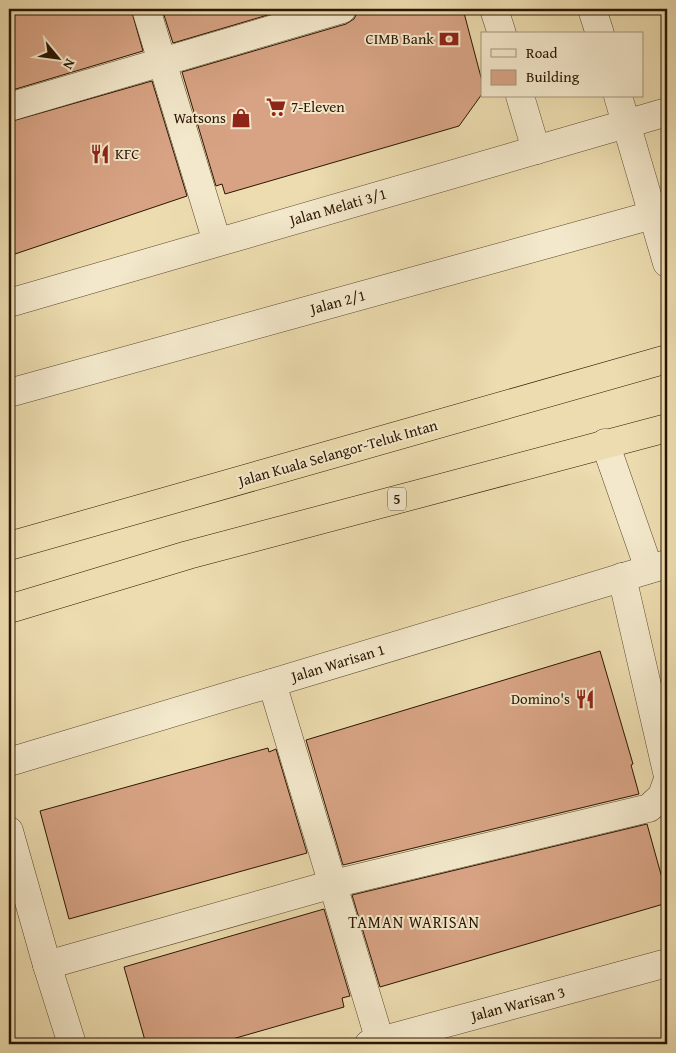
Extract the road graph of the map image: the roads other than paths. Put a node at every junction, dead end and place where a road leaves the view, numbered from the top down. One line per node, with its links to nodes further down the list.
1 (146, 9): 7 (street)
2 (342, 9): 7 (street)
3 (494, 9): 5 (street)
4 (592, 9): 6 (street)
5 (501, 32)
6 (599, 32)
7 (162, 61): 10 (street); 15 (street)
8 (521, 98): 13 (street)
9 (619, 98): 12 (street)
10 (9, 107)
11 (667, 112): 12 (street, Jalan Melati 3/1)
12 (626, 124): 13 (street, Jalan Melati 3/1); 14 (street)
13 (536, 150): 15 (street, Jalan Melati 3/1)
14 (660, 213): 16 (street); 19 (street, Jalan 2/1)
15 (217, 242): 17 (street, Jalan Melati 3/1)
16 (667, 263)
17 (9, 303)
18 (667, 359): 22 (highway, Jalan Kuala Selangor-Teluk Intan)
19 (9, 393)
20 (667, 428): 21 (highway, 5)
21 (606, 443): 23 (street); 25 (highway, 5)
22 (9, 546)
23 (658, 567): 24 (street, Jalan Warisan 1)
24 (622, 577): 26 (street, Jalan Warisan 1); 28 (street)
25 (15, 609)
26 (272, 683): 27 (street, Jalan Warisan 1); 31 (street)
27 (9, 762)
28 (667, 772)
29 (667, 782): 31 (street)
30 (9, 831): 33 (street)
31 (333, 884): 33 (street); 34 (street)
32 (667, 963): 34 (street, Jalan Warisan 3)
33 (47, 966): 35 (street)
34 (374, 1043)
35 (72, 1044)

